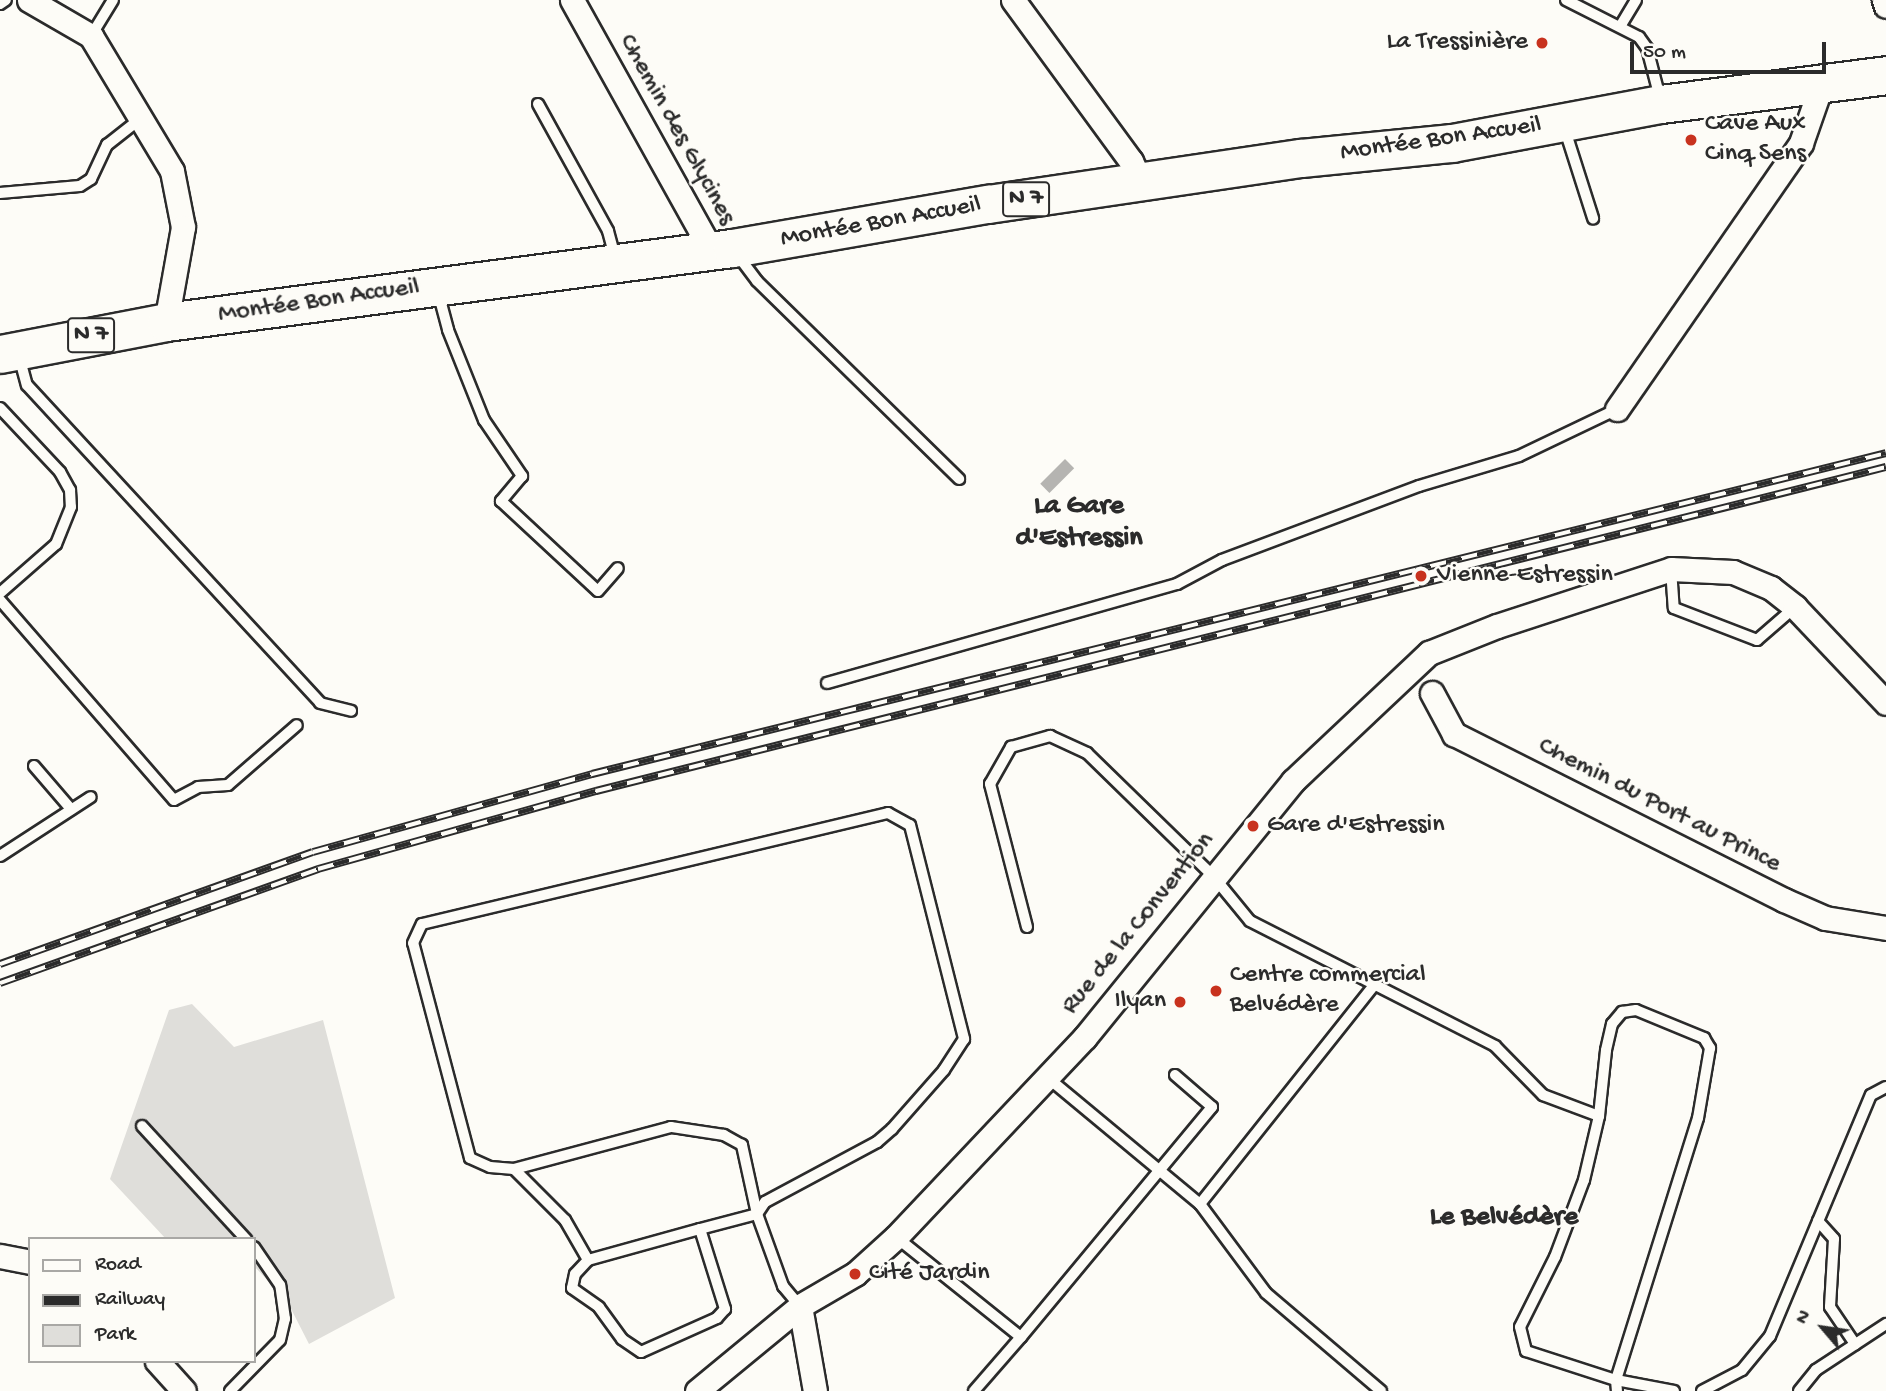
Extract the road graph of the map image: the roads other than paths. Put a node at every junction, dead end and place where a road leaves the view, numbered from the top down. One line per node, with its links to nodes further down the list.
1 (6, 0): 9 (lane)
2 (29, 0): 12 (street)
3 (113, 0): 12 (lane)
4 (572, 0): 22 (street, Chemin des Glycines)
5 (1013, 0): 19 (street)
6 (1566, 0): 11 (lane)
7 (1636, 0): 11 (lane)
8 (1884, 0): 10 (street)
9 (0, 4)
10 (1886, 6)
11 (1621, 25): 16 (lane)
12 (91, 36): 17 (street)
13 (1886, 75): 14 (main road, Montée Bon Accueil / N 7)
14 (1822, 83): 16 (main road, Montée Bon Accueil / N 7); 28 (street)
15 (538, 104): 23 (lane)
16 (1661, 104): 18 (main road, Montée Bon Accueil / N 7)
17 (140, 119): 20 (lane); 25 (street)
18 (1563, 122): 19 (main road, Montée Bon Accueil / N 7); 21 (lane)
19 (1140, 182): 22 (main road, Montée Bon Accueil / N 7)
20 (0, 193)
21 (1594, 218)
22 (721, 249): 23 (main road, Montée Bon Accueil / N 7); 29 (lane)
23 (616, 263): 24 (main road, Montée Bon Accueil / N 7)
24 (436, 286): 25 (main road, Montée Bon Accueil / N 7); 30 (lane)
25 (166, 322): 26 (main road, Montée Bon Accueil / N 7)
26 (8, 353): 38 (lane)
27 (0, 408): 32 (lane)
28 (1617, 408): 35 (lane)
29 (959, 479)
30 (618, 568)
31 (1671, 569): 34 (street); 34 (lane); 44 (street, Rue de la Convention)
32 (0, 593)
33 (0, 600): 39 (lane)
34 (1795, 607): 37 (street)
35 (828, 683)
36 (1432, 693): 46 (street, Chemin du Port au Prince)
37 (1886, 703)
38 (351, 711)
39 (297, 725)
40 (34, 766): 42 (lane)
41 (91, 797): 42 (lane)
42 (71, 809): 43 (lane)
43 (0, 856)
44 (1213, 876): 45 (lane); 47 (lane); 49 (street, Rue de la Convention)
45 (1027, 928)
46 (1886, 928)
47 (1375, 984): 51 (lane); 55 (lane)
48 (1175, 1076): 54 (lane)
49 (1047, 1077): 54 (lane); 60 (street, Rue de la Convention)
50 (1886, 1087): 57 (lane)
51 (1599, 1116): 70 (lane); 70 (lane)
52 (142, 1126): 59 (lane)
53 (514, 1169): 56 (lane); 56 (lane); 63 (lane)
54 (1160, 1171): 55 (lane); 67 (lane)
55 (1200, 1204): 76 (lane)
56 (757, 1214): 58 (lane); 65 (lane)
57 (1818, 1221): 68 (lane); 78 (lane)
58 (700, 1229): 63 (lane); 63 (lane)
59 (244, 1237)
60 (897, 1237): 65 (street, Rue de la Convention); 67 (lane)
61 (256, 1250): 72 (lane)
62 (0, 1255): 64 (street)
63 (588, 1260)
64 (28, 1262)
65 (800, 1306): 73 (street, Rue de la Convention); 74 (street)
66 (1886, 1324): 68 (lane)
67 (1021, 1337): 75 (lane)
68 (1855, 1344): 79 (lane)
69 (159, 1363): 71 (street)
70 (1616, 1386): 77 (lane)
71 (184, 1391)
72 (230, 1391)
73 (697, 1391)
74 (815, 1391)
75 (974, 1391)
76 (1381, 1391)
77 (1674, 1391)
78 (1702, 1391)
79 (1799, 1391)

